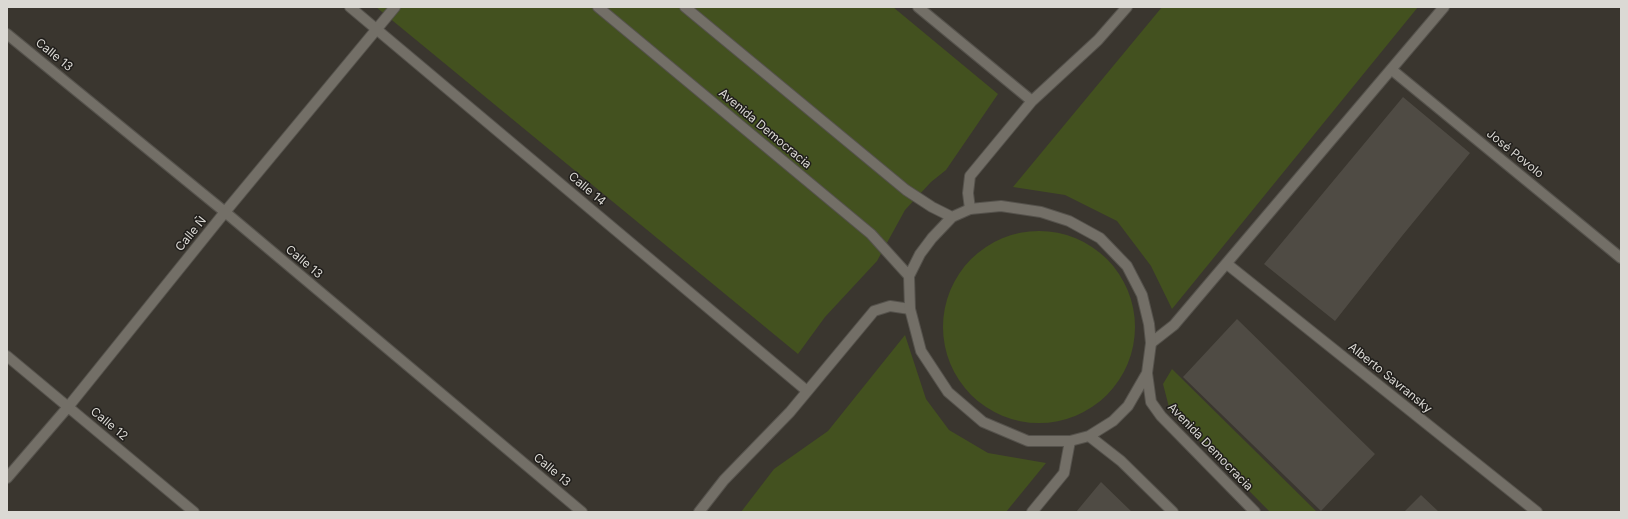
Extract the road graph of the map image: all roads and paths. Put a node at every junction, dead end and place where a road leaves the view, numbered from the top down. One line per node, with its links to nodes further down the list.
1 (350, 7): 8 (street, Calle 14)
2 (395, 7): 8 (street, Calle Ñ)
3 (598, 7): 17 (street, Avenida Democracia)
4 (685, 7): 14 (street)
5 (918, 7): 11 (street)
6 (1127, 7): 11 (street)
7 (1444, 7): 10 (street)
8 (377, 29): 13 (street, Calle Ñ); 22 (street, Calle 14)
9 (7, 34): 13 (street, Calle 13)
10 (1392, 70): 15 (street, José Povolo); 16 (street)
11 (1032, 102): 12 (street)
12 (970, 209): 14 (street); 19 (street)
13 (225, 212): 23 (street, Calle Ñ); 28 (street, Calle 13)
14 (952, 217): 17 (street)
15 (1621, 258)
16 (1227, 264): 19 (street); 33 (street, Alberto Savransky)
17 (909, 276): 18 (street)
18 (910, 308): 22 (street); 25 (street)
19 (1151, 343): 21 (street)
20 (7, 356): 23 (street, Calle 12)
21 (1147, 373): 24 (street); 32 (street, Avenida Democracia)
22 (807, 391): 29 (street)
23 (68, 407): 26 (street, Calle Ñ); 27 (street, Calle 12)
24 (1089, 436): 25 (street); 31 (street)
25 (1070, 441): 30 (street)
26 (7, 478)
27 (194, 512)
28 (582, 512)
29 (699, 512)
30 (1032, 512)
31 (1173, 512)
32 (1255, 512)
33 (1537, 512)

